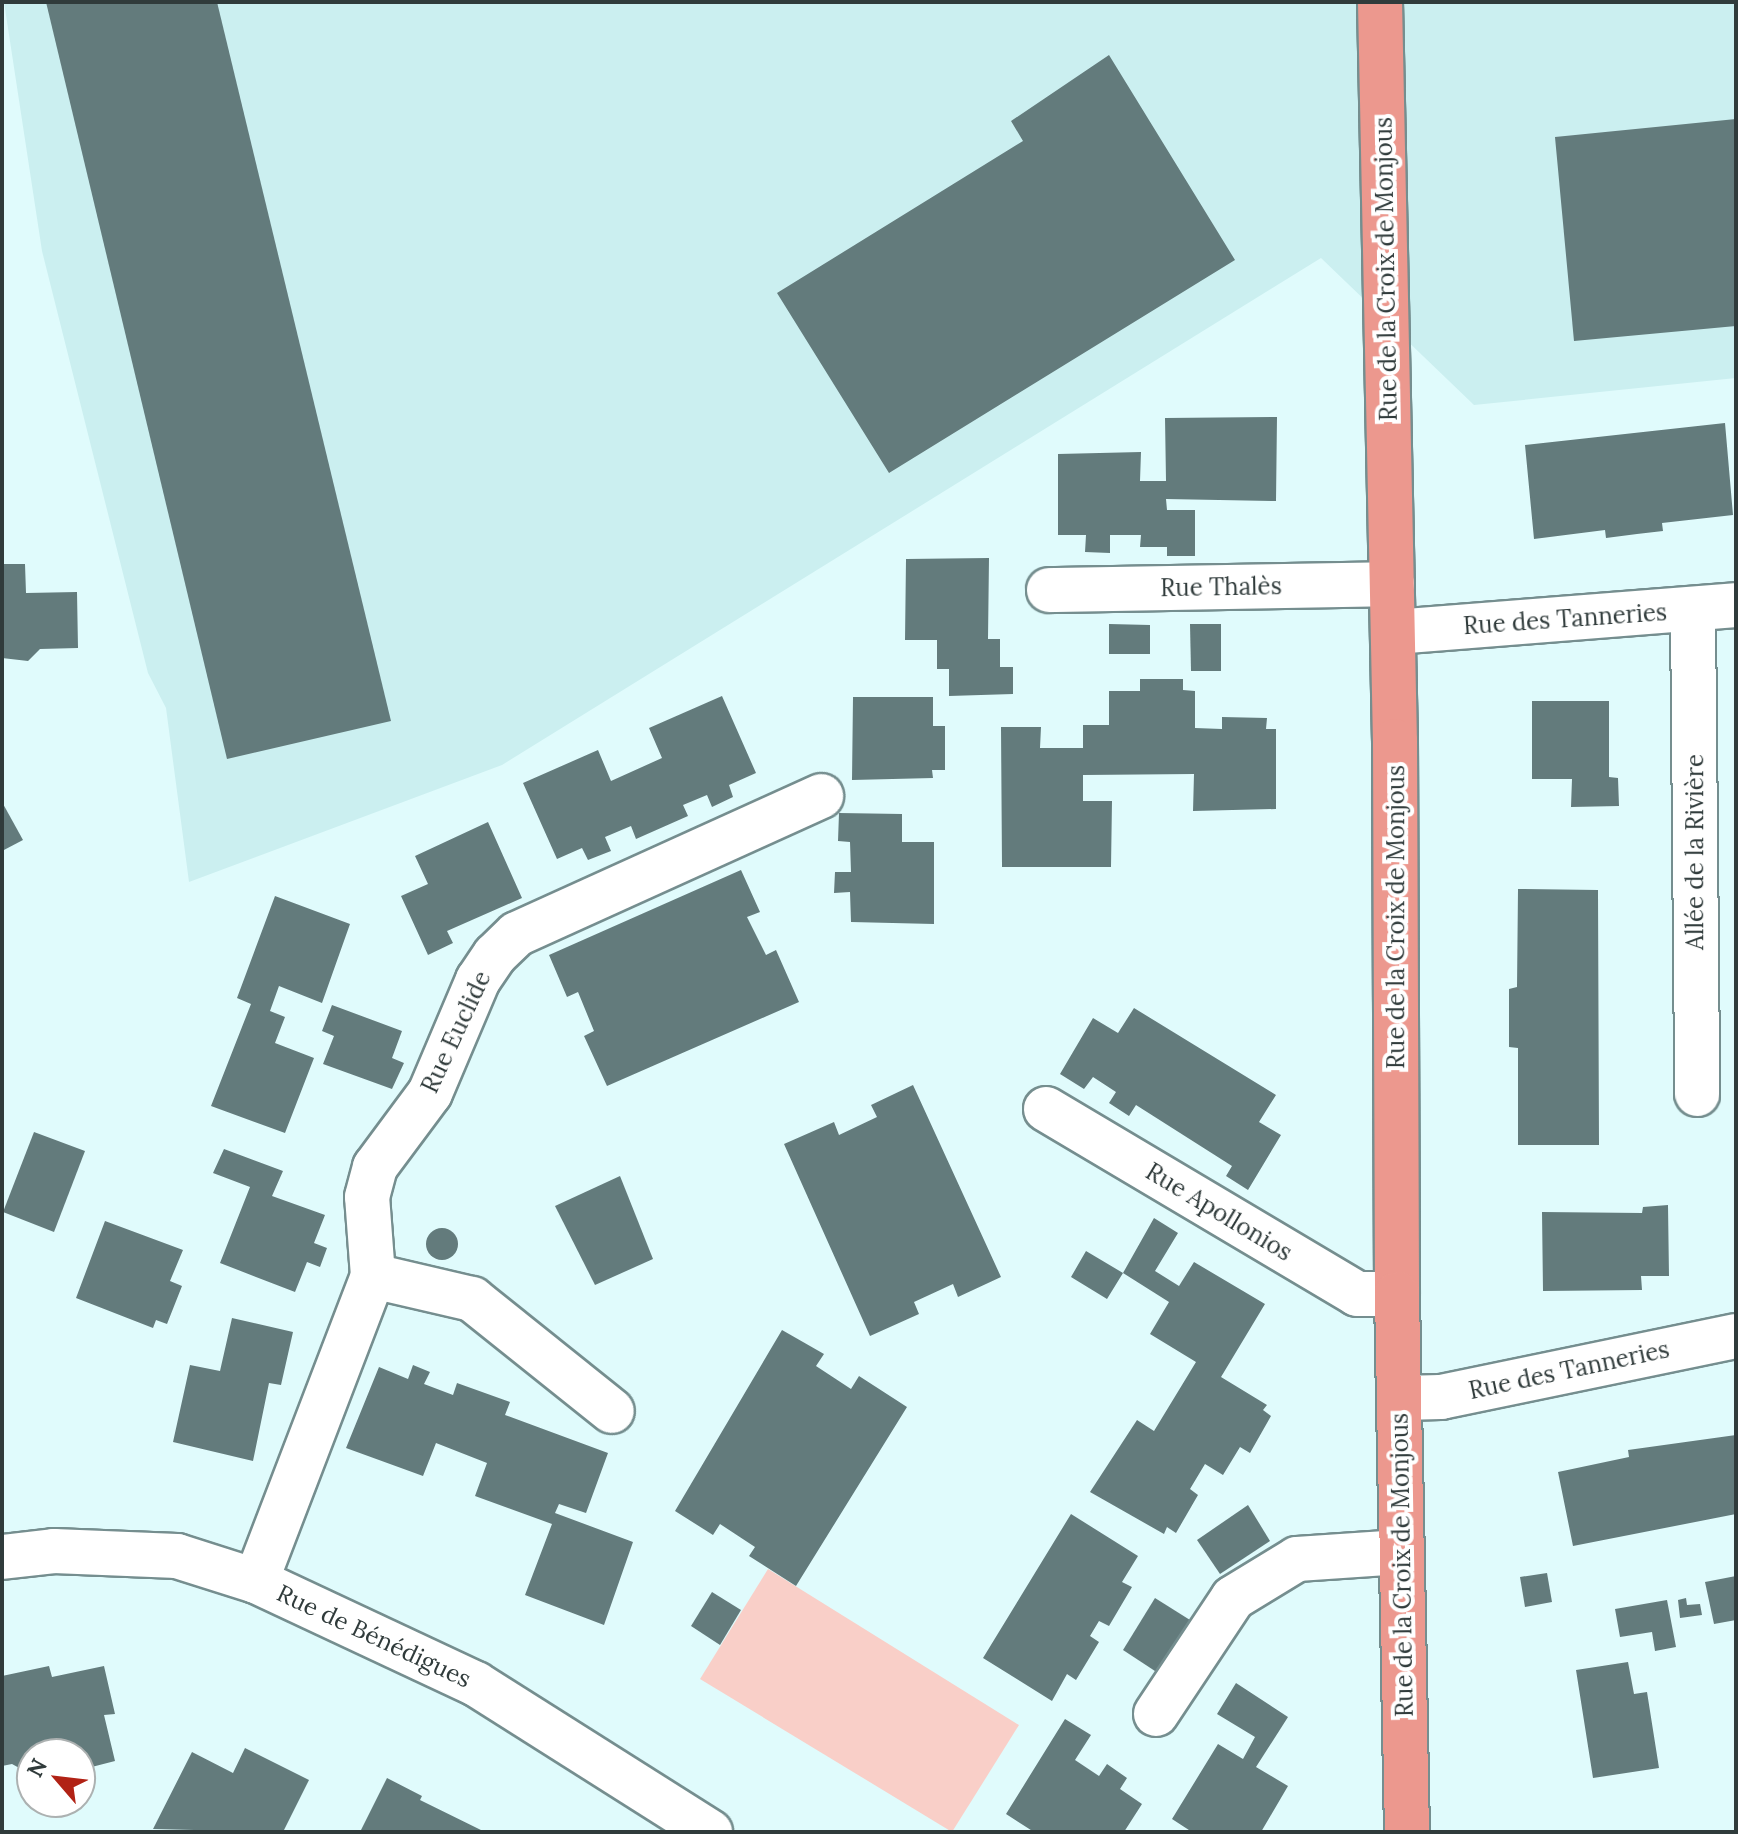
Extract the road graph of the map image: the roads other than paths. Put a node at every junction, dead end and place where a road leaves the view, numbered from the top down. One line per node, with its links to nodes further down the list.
1 (1380, 2): 2 (main road, Rue de la Croix de Monjous)
2 (1392, 584): 3 (street, Rue Thalès); 6 (main road, Rue de la Croix de Monjous)
3 (1049, 590)
4 (1736, 605): 5 (street, Rue des Tanneries)
5 (1693, 610): 6 (street, Rue des Tanneries); 8 (street, Allée de la Rivière)
6 (1394, 632): 11 (main road, Rue de la Croix de Monjous)
7 (821, 796): 10 (street, Rue Euclide)
8 (1697, 1094)
9 (1046, 1109): 11 (street, Rue Apollonios)
10 (373, 1276): 14 (street); 17 (street, Rue Euclide)
11 (1397, 1294): 13 (main road, Rue de la Croix de Monjous)
12 (1736, 1336): 13 (street, Rue des Tanneries)
13 (1401, 1398): 15 (main road, Rue de la Croix de Monjous)
14 (612, 1411)
15 (1401, 1552): 18 (street); 20 (main road, Rue de la Croix de Monjous)
16 (2, 1557): 17 (street, Rue de Bénédigues)
17 (256, 1581): 19 (street, Rue de Bénédigues)
18 (1156, 1714)
19 (710, 1832)
20 (1407, 1832)

